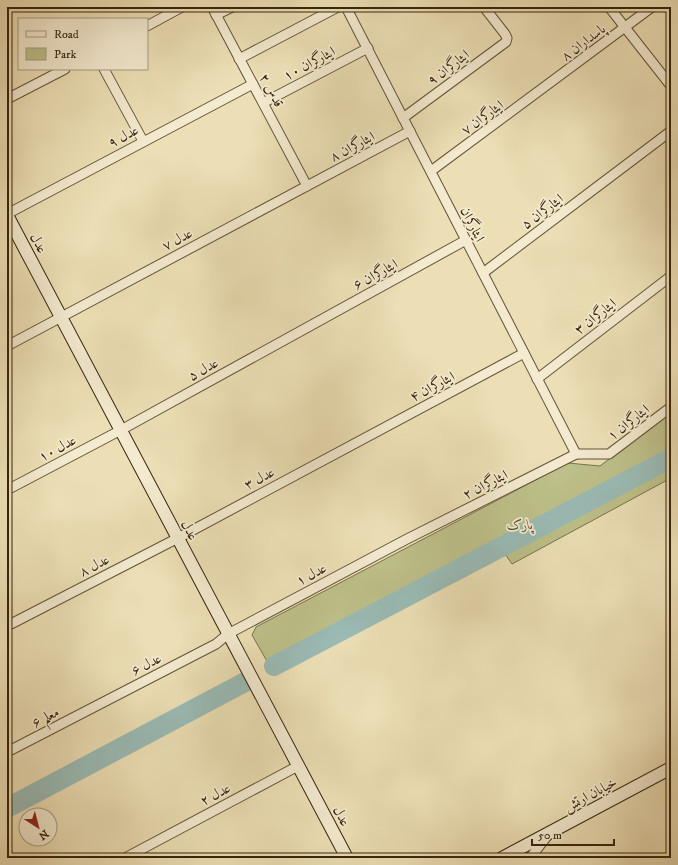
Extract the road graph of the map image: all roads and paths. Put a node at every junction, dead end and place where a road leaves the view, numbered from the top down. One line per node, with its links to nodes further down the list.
1 (182, 7): 9 (street)
2 (232, 7): 8 (street)
3 (338, 7): 12 (street)
4 (346, 7): 11 (street, ایثارگران)
5 (484, 7): 20 (street, ایثارگران ۹)
6 (610, 7): 10 (street)
7 (652, 7): 10 (street, پاسداران ۸)
8 (214, 11): 12 (street, قدس ۲)
9 (148, 25)
10 (625, 27): 16 (street, پاسداران ۸); 17 (street)
11 (368, 48): 19 (street, ایثارگران ۱۰); 20 (street, ایثارگران)
12 (240, 59): 15 (street, قدس ۲)
13 (63, 70): 18 (street)
14 (105, 70): 23 (street)
15 (253, 84): 19 (street, قدس ۲); 23 (street, عدل ۹)
16 (550, 84): 24 (street, ایثارگران ۷)
17 (671, 86)
18 (7, 99)
19 (263, 103): 25 (street, قدس ۲)
20 (403, 118): 21 (street, ایثارگران)
21 (410, 131): 24 (street, ایثارگران); 25 (street, ایثارگران ۸)
22 (671, 131): 28 (street, ایثارگران ۵)
23 (142, 141): 26 (street, عدل ۹)
24 (431, 172): 27 (street, ایثارگران)
25 (307, 186): 30 (street, عدل ۷)
26 (7, 214): 30 (street, عدل)
27 (466, 240): 28 (street, ایثارگران); 31 (street, ایثارگران ۶)
28 (483, 274): 33 (street, ایثارگران)
29 (671, 276): 34 (street, ایثارگران ۳)
30 (61, 317): 32 (street, عدل ۷); 36 (street, عدل)
31 (298, 332): 36 (street, عدل ۵)
32 (7, 346)
33 (524, 353): 34 (street, ایثارگران); 37 (street, ایثارگران ۴)
34 (537, 379): 38 (street, ایثارگران)
35 (671, 407): 38 (street, ایثارگران ۱)
36 (121, 430): 39 (street, عدل ۱۰); 40 (street, عدل)
37 (354, 444): 40 (street, عدل ۳)
38 (576, 454): 41 (street, ایثارگران ۲)
39 (7, 490)
40 (178, 538): 42 (street, عدل ۸); 43 (street, عدل)
41 (407, 539): 43 (street, عدل ۱)
42 (7, 626)
43 (228, 634): 44 (street, عدل ۶); 46 (street, عدل)
44 (75, 717): 45 (street, معلم ۶)
45 (7, 752)
46 (298, 766): 49 (street, عدل ۲); 50 (street, عدل)
47 (671, 768): 48 (street, خیابان ارتش)
48 (550, 833): 51 (street, خیابان ارتش); 52 (street)
49 (125, 858)
50 (347, 858)
51 (502, 858)
52 (530, 858)

